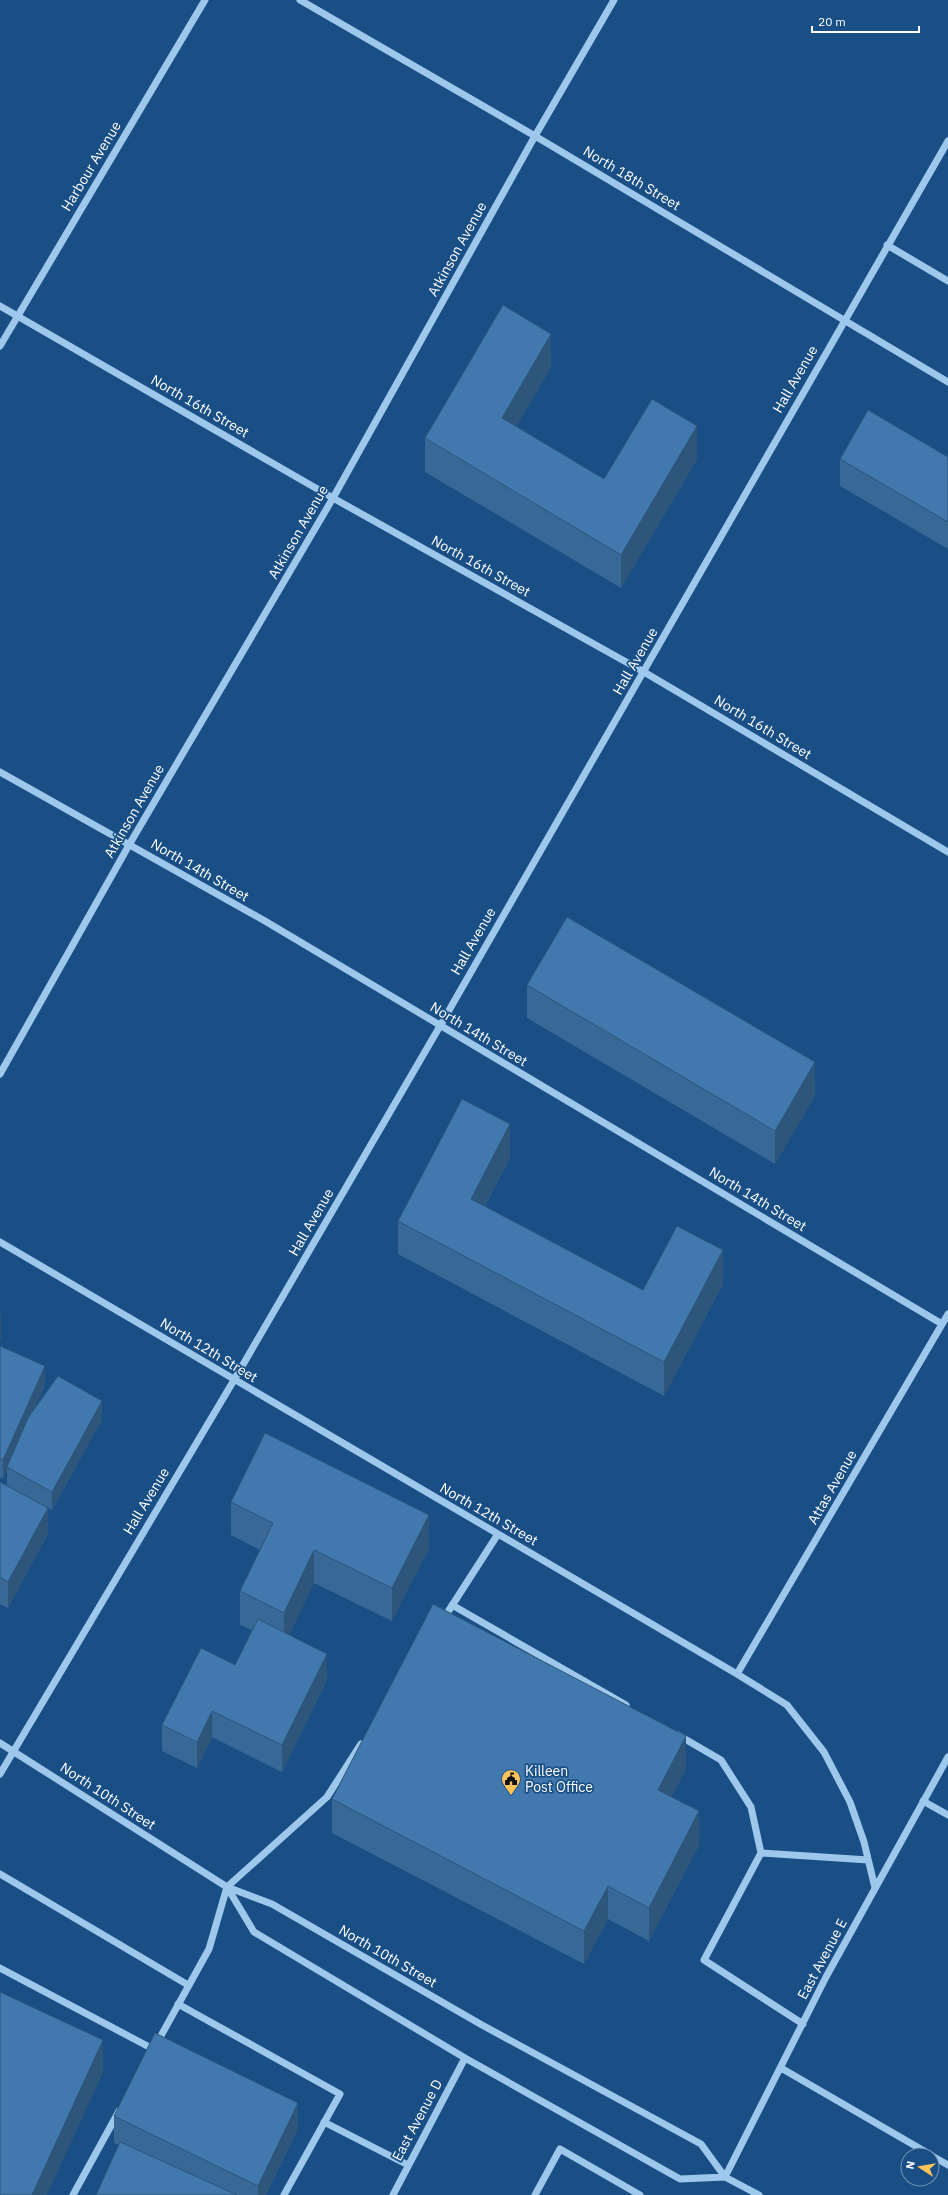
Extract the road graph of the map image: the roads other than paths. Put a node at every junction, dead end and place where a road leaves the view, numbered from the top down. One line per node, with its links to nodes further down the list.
1 (205, 0): 9 (street, Harbour Avenue)
2 (300, 0): 4 (street, North 18th Street)
3 (614, 0): 4 (street, Atkinson Avenue)
4 (535, 136): 10 (street, North 18th Street); 13 (street, Atkinson Avenue)
5 (948, 141): 6 (street, Hall Avenue)
6 (887, 245): 7 (street); 10 (street, Hall Avenue)
7 (948, 281)
8 (0, 306): 9 (street, North 16th Street)
9 (17, 316): 11 (street, Harbour Avenue); 13 (street, North 16th Street)
10 (843, 320): 12 (street, North 18th Street); 14 (street, Hall Avenue)
11 (0, 346)
12 (948, 382)
13 (333, 498): 14 (street, North 16th Street); 16 (street, Atkinson Avenue)
14 (644, 672): 17 (street, North 16th Street); 18 (street, Hall Avenue)
15 (0, 772): 16 (street, North 14th Street)
16 (129, 845): 18 (street, North 14th Street); 19 (street, Atkinson Avenue)
17 (948, 852)
18 (440, 1026): 22 (street, North 14th Street); 23 (street, Hall Avenue)
19 (0, 1074)
20 (0, 1242): 23 (street, North 12th Street)
21 (948, 1314): 22 (street, Attas Avenue)
22 (942, 1324): 27 (street, Attas Avenue)
23 (234, 1380): 24 (street, North 12th Street); 32 (street, Hall Avenue)
24 (498, 1534): 25 (street); 27 (street, North 12th Street)
25 (452, 1606): 26 (street); 28 (street)
26 (439, 1626)
27 (737, 1674): 38 (street, North 12th Street)
28 (631, 1708)
29 (673, 1732): 37 (street)
30 (366, 1738): 40 (street)
31 (0, 1743): 32 (street, North 10th Street)
32 (12, 1750): 34 (street, Hall Avenue); 40 (street, North 10th Street)
33 (948, 1757): 35 (street, East Avenue E)
34 (0, 1774)
35 (923, 1801): 36 (street); 41 (street, East Avenue E)
36 (948, 1815)
37 (761, 1853): 38 (street); 45 (street)
38 (868, 1860): 41 (street, North 12th Street)
39 (0, 1874): 43 (street)
40 (227, 1887): 43 (street); 48 (street); 54 (street, North 10th Street)
41 (875, 1888): 45 (street, East Avenue E)
42 (0, 1968): 46 (street)
43 (188, 1985): 44 (street)
44 (178, 2004): 46 (street); 51 (street)
45 (803, 2024): 49 (street, East Avenue E)
46 (153, 2049): 47 (street)
47 (149, 2056)
48 (465, 2058): 53 (street, East Avenue D); 54 (street)
49 (781, 2068): 52 (street); 54 (street, East Avenue E)
50 (123, 2104): 55 (street)
51 (324, 2122): 53 (street); 56 (street)
52 (918, 2147)
53 (408, 2165): 57 (street, East Avenue D)
54 (725, 2177): 60 (street, North 10th Street)
55 (72, 2195)
56 (284, 2195)
57 (392, 2195)
58 (535, 2195): 59 (street)
59 (640, 2195)
60 (759, 2195)

